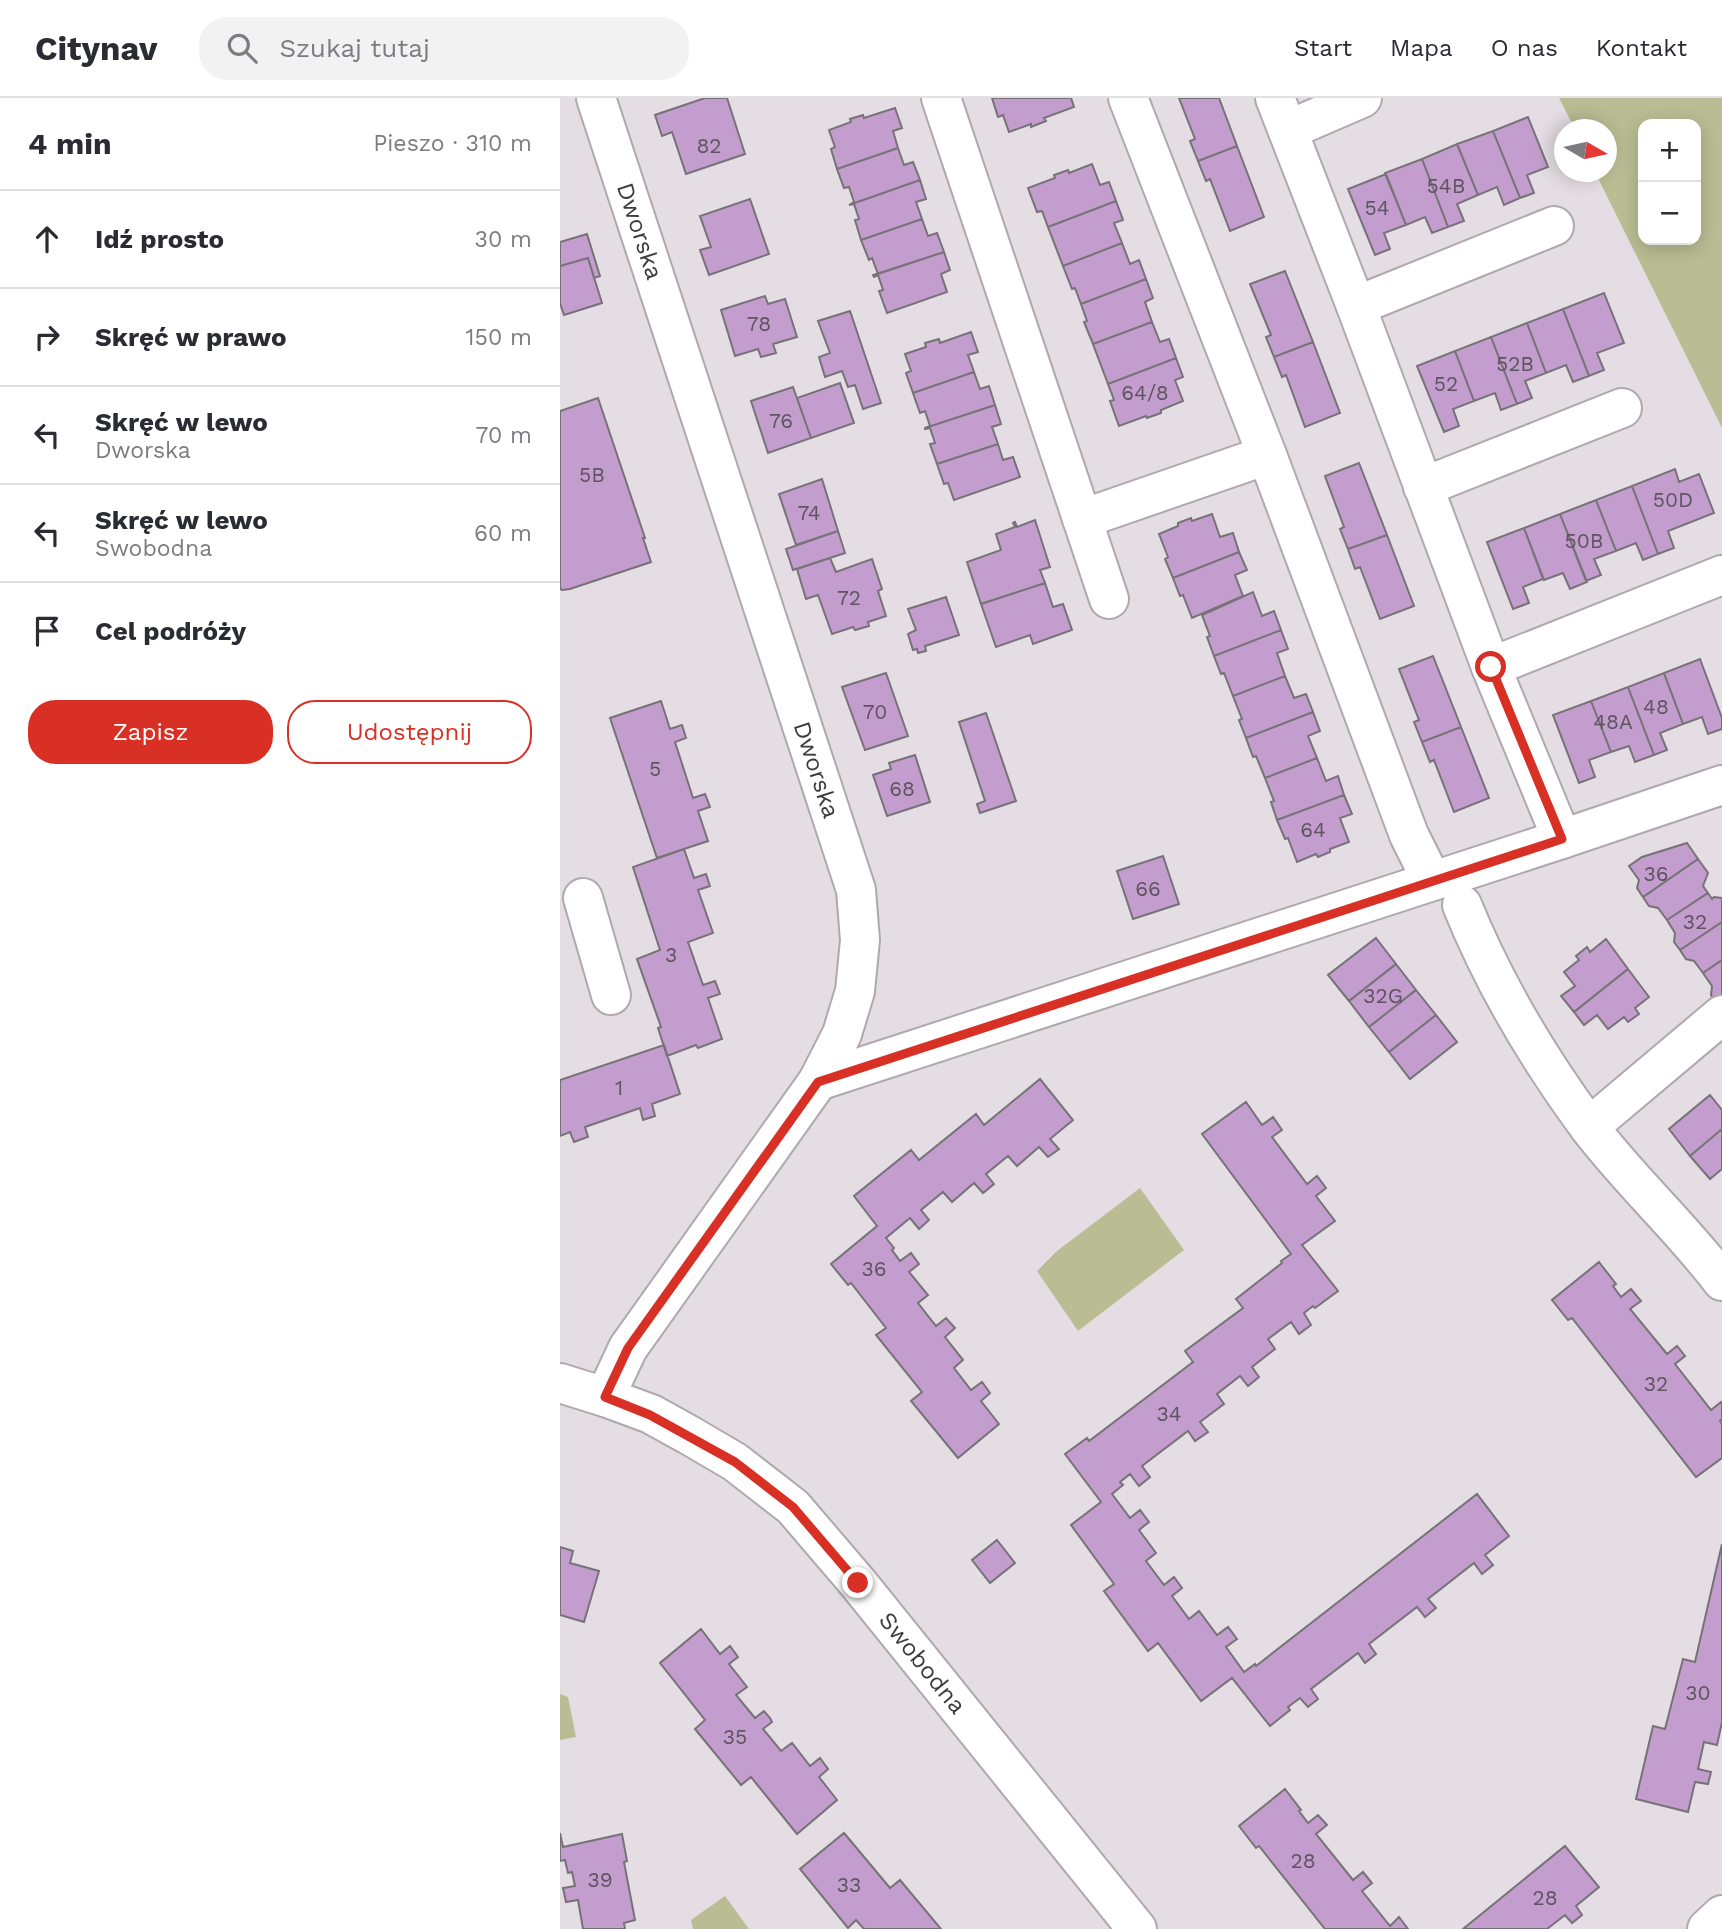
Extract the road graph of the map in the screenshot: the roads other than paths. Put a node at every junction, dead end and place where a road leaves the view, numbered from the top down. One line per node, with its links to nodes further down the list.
1 (596, 98): 22 (street, Dworska)
2 (941, 98): 11 (street)
3 (1128, 98): 9 (street)
4 (1362, 98): 5 (street)
5 (1281, 114): 7 (street)
6 (1555, 226): 7 (street)
7 (1356, 306): 10 (street)
8 (1622, 408): 10 (street)
9 (1267, 455): 11 (street); 17 (street)
10 (1423, 487): 14 (street)
11 (1082, 519): 13 (street)
12 (1722, 575): 14 (street)
13 (1109, 599)
14 (1491, 667): 16 (street)
15 (1722, 785): 16 (street)
16 (1562, 839): 17 (street)
17 (1432, 881): 22 (street)
18 (583, 898): 20 (street)
19 (1462, 905): 23 (street)
20 (611, 995)
21 (1722, 1015): 23 (street)
22 (818, 1082): 26 (street, Dworska)
23 (1589, 1127): 24 (street)
24 (1722, 1281)
25 (560, 1382): 26 (street, Swobodna)
26 (605, 1397): 28 (street, Swobodna)
27 (1722, 1915): 29 (street)
28 (1137, 1929)
29 (1707, 1929)

